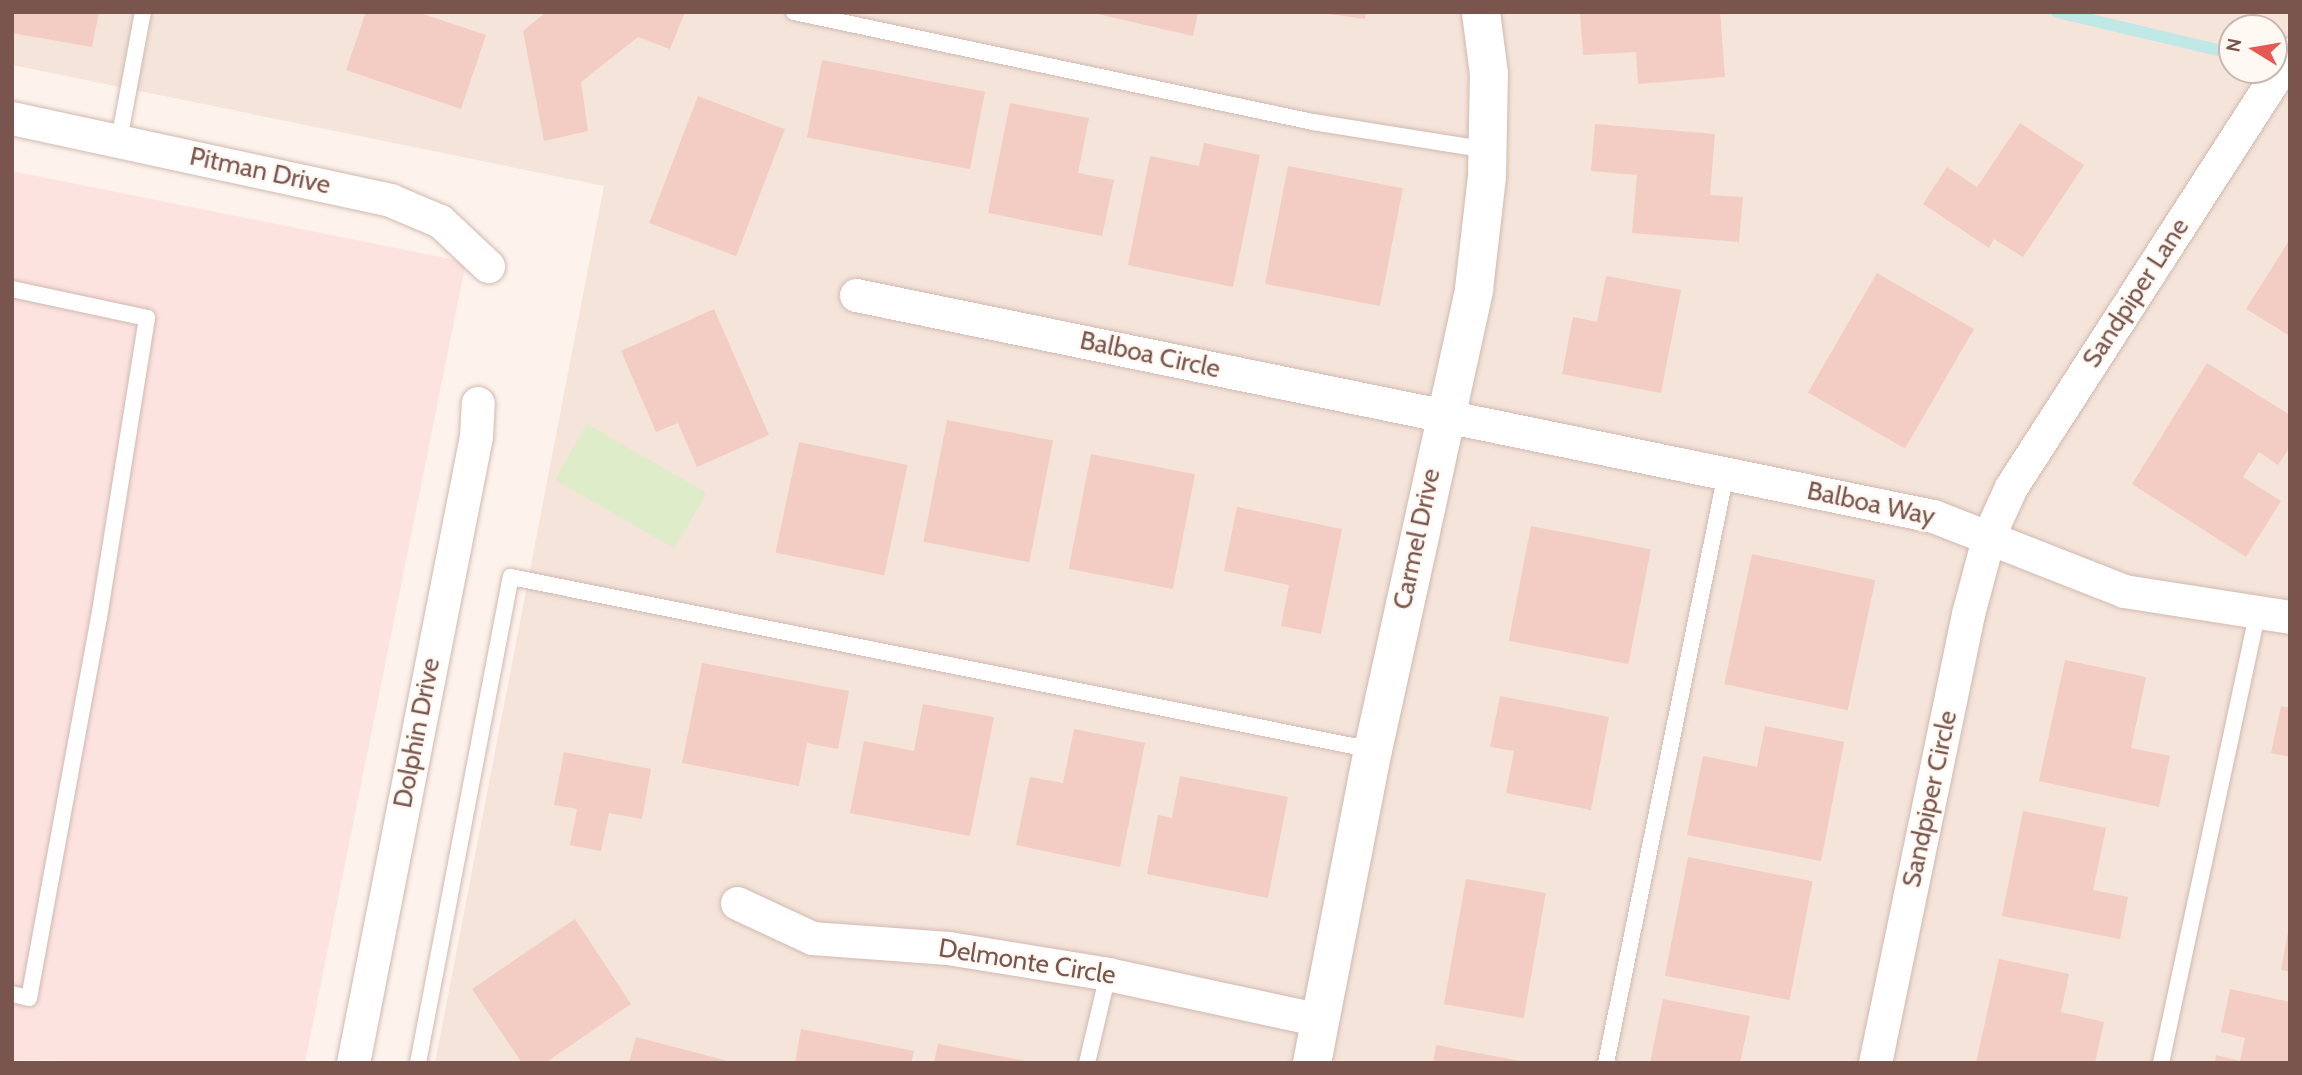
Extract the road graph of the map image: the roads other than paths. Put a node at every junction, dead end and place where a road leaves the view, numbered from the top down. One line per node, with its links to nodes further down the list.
1 (143, 12): 6 (lane)
2 (794, 12): 7 (lane)
3 (1481, 12): 7 (street, Carmel Drive)
4 (2290, 54): 14 (street, Sandpiper Lane)
5 (12, 118): 6 (street, Pitman Drive)
6 (119, 141): 8 (street, Pitman Drive)
7 (1488, 149): 12 (street, Carmel Drive)
8 (488, 266)
9 (12, 289): 19 (lane)
10 (856, 295): 12 (street, Balboa Circle)
11 (478, 403): 21 (street, Dolphin Drive)
12 (1444, 415): 13 (street, Balboa Way); 16 (street, Carmel Drive)
13 (1726, 473): 14 (street, Balboa Way); 25 (lane)
14 (1989, 536): 15 (street, Balboa Way); 26 (street, Sandpiper Circle)
15 (2274, 614): 27 (lane)
16 (1373, 750): 20 (street, Carmel Drive); 22 (lane)
17 (737, 903): 18 (street, Delmonte Circle)
18 (1108, 974): 20 (street, Delmonte Circle); 23 (lane)
19 (12, 994)
20 (1320, 1020): 24 (street, Carmel Drive)
21 (353, 1063)
22 (418, 1063)
23 (1087, 1063)
24 (1312, 1063)
25 (1606, 1063)
26 (1875, 1063)
27 (2161, 1063)

